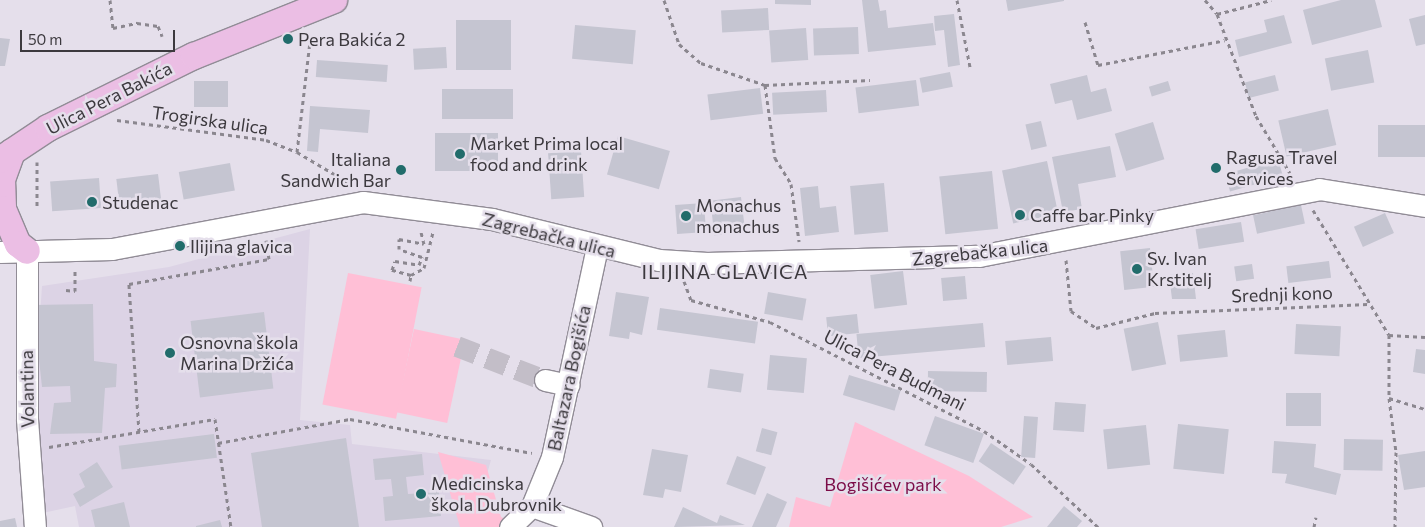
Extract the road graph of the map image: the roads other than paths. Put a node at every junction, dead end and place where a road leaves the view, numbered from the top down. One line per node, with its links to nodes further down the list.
1 (334, 0): 2 (main road, Ulica Pera Bakića)
2 (6, 156): 5 (main road)
3 (1425, 206): 4 (street, Zagrebačka ulica)
4 (597, 247): 5 (street, Zagrebačka ulica); 8 (street, Baltazara Bogišića)
5 (26, 251): 6 (street, Zagrebačka ulica); 10 (street, Volantina)
6 (0, 252)
7 (545, 380): 8 (street)
8 (568, 385): 9 (street, Baltazara Bogišića)
9 (532, 506): 11 (street, Baltazara Bogišića); 12 (street)
10 (35, 527)
11 (510, 527)
12 (592, 527)

